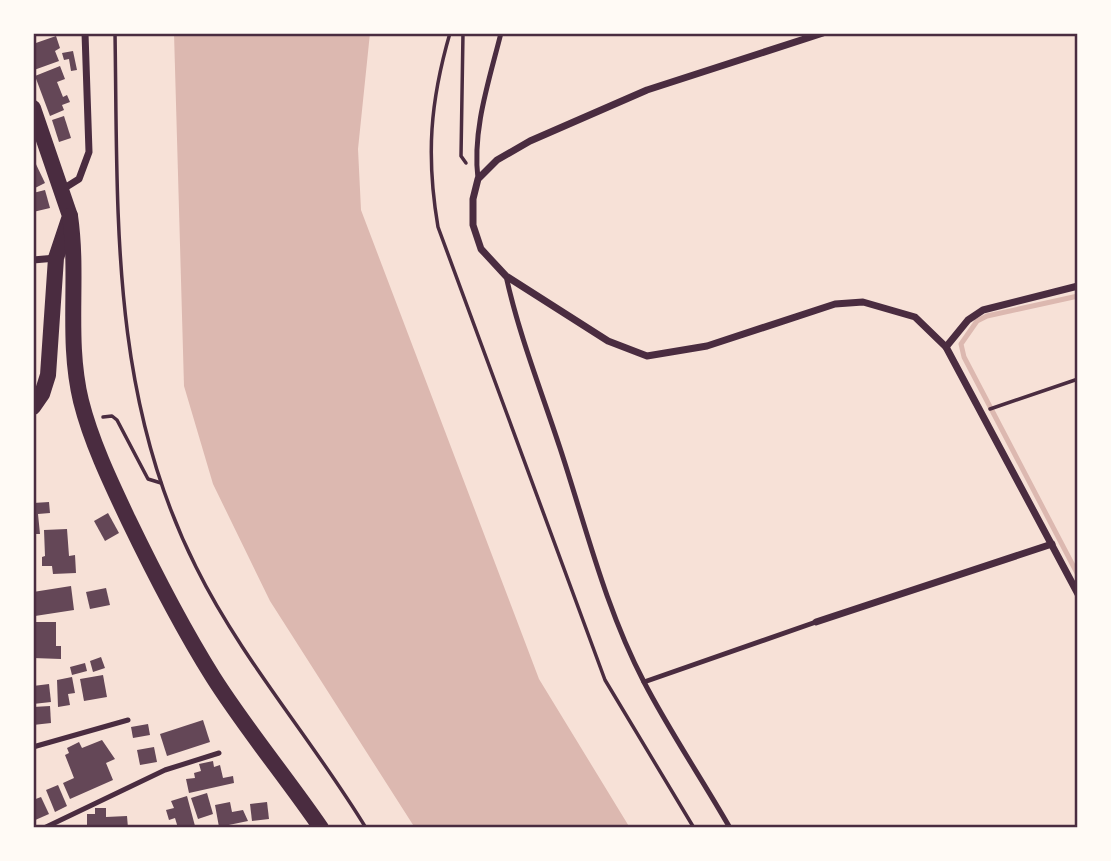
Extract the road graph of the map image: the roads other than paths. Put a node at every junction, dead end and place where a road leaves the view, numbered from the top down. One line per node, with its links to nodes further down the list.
1 (85, 33): 6 (street)
2 (500, 33): 5 (lane)
3 (822, 33): 5 (street)
4 (33, 108): 6 (main road)
5 (478, 179): 10 (street)
6 (63, 189): 7 (main road)
7 (70, 216): 8 (main road); 22 (main road)
8 (57, 258): 9 (street); 13 (main road)
9 (33, 260)
10 (506, 276): 12 (street); 17 (lane)
11 (1078, 285): 12 (street)
12 (946, 347): 14 (street)
13 (33, 407)
14 (1052, 544): 15 (street); 16 (street)
15 (1078, 594)
16 (816, 622): 17 (lane)
17 (644, 682): 23 (lane)
18 (128, 720): 19 (lane)
19 (33, 747)
20 (219, 753): 21 (lane)
21 (44, 828)
22 (321, 828)
23 (730, 828)

